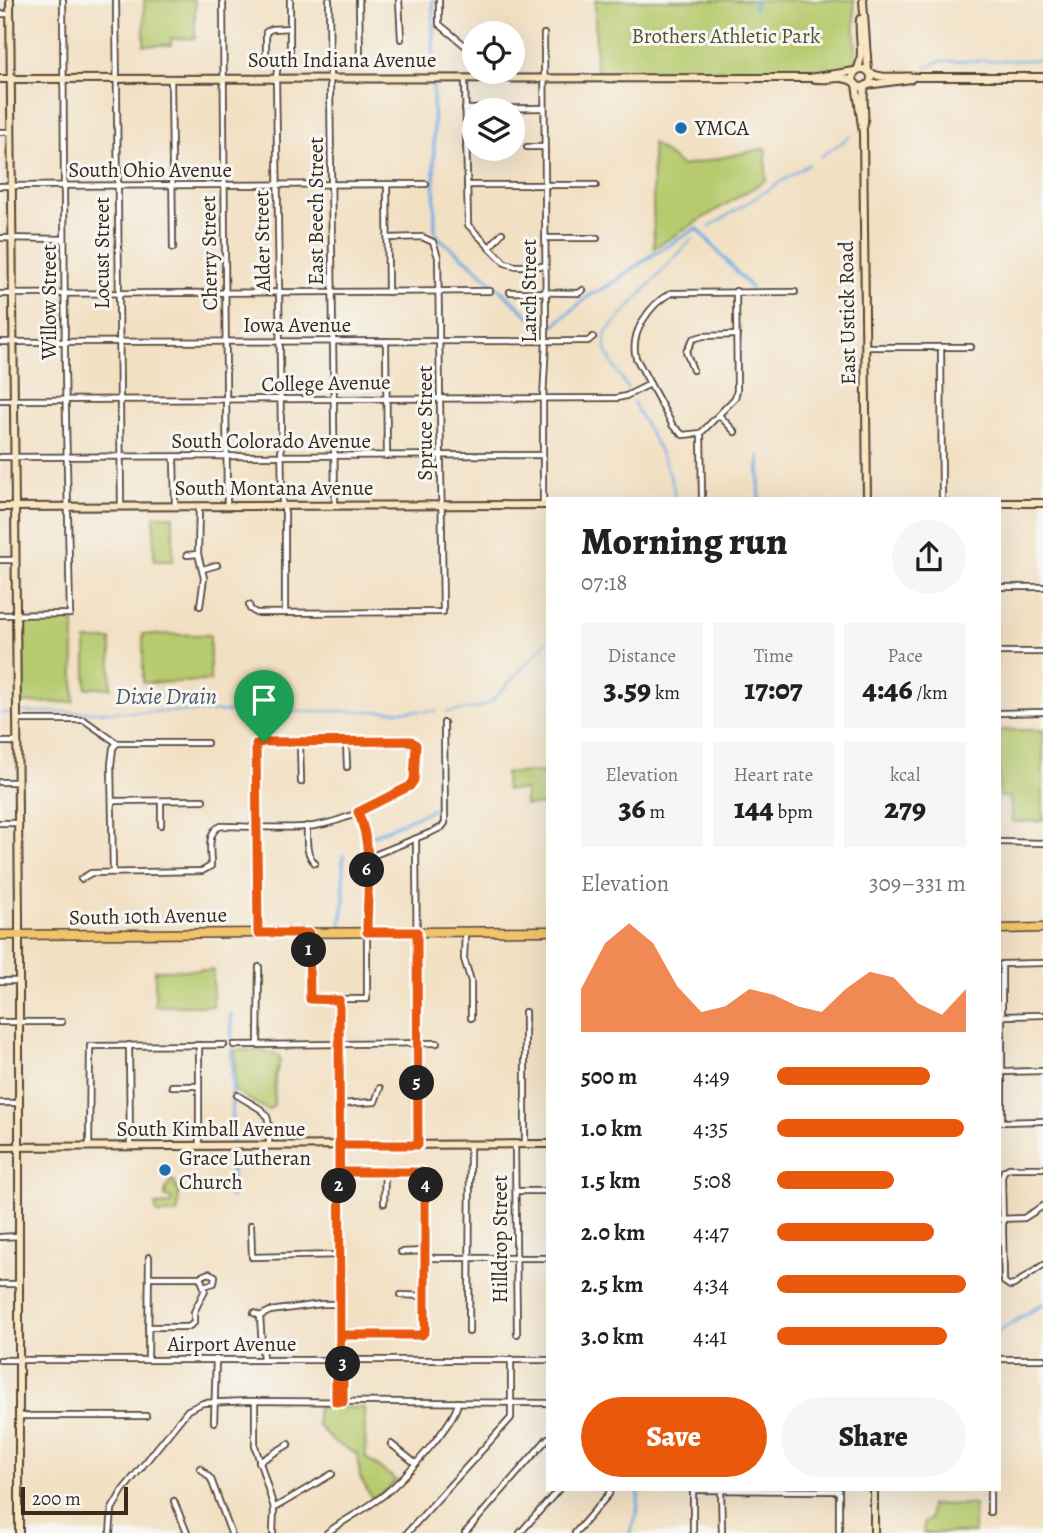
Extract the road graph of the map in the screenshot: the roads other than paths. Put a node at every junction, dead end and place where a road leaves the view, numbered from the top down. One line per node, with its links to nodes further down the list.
1 (9, 0): 12 (main road)
2 (63, 0): 31 (street, Willow Street)
3 (116, 0): 32 (street, Locust Street)
4 (223, 0): 26 (street, Cherry Street)
5 (290, 0): 13 (street)
6 (329, 0): 34 (street, East Beech Street)
7 (359, 0): 17 (street)
8 (399, 0): 15 (street)
9 (439, 0): 16 (street)
10 (862, 0): 19 (main road); 20 (main road)
11 (0, 13): 12 (street)
12 (10, 13): 30 (main road)
13 (290, 28): 18 (street); 18 (street)
14 (544, 34): 22 (street, Larch Street)
15 (401, 39)
16 (462, 43)
17 (360, 60)
18 (278, 62): 33 (street, Alder Street)
19 (856, 71): 20 (main road); 28 (main road, South Indiana Avenue); 35 (main road)
20 (869, 72): 23 (main road); 36 (main road)
21 (525, 77): 22 (main road, South Indiana Avenue)
22 (543, 77): 28 (main road, South Indiana Avenue); 38 (street, Larch Street)
23 (916, 77): 24 (main road); 36 (main road)
24 (1043, 77)
25 (172, 78): 26 (main road, South Indiana Avenue); 32 (main road, South Indiana Avenue); 54 (street)
26 (224, 78): 33 (main road, South Indiana Avenue); 55 (street, Cherry Street)
27 (462, 78): 34 (main road, South Indiana Avenue)
28 (809, 78): 35 (main road, South Indiana Avenue)
29 (0, 79): 30 (main road, South Indiana Avenue)
30 (10, 79): 31 (main road, South Indiana Avenue); 41 (main road)
31 (63, 79): 32 (main road, South Indiana Avenue); 53 (street, Willow Street)
32 (117, 79): 46 (street, Locust Street)
33 (276, 79): 34 (main road, South Indiana Avenue); 47 (street, Alder Street)
34 (330, 79): 48 (street, East Beech Street)
35 (855, 83): 36 (main road); 39 (main road, East Ustick Road)
36 (866, 86): 39 (main road, East Ustick Road)
37 (525, 108): 38 (street)
38 (543, 108): 43 (street, Larch Street)
39 (863, 128): 95 (main road, East Ustick Road)
40 (0, 132): 41 (street)
41 (11, 132): 57 (main road)
42 (527, 147): 43 (street)
43 (544, 147): 51 (street, Larch Street)
44 (466, 161): 50 (street)
45 (426, 184): 49 (street, South Ohio Avenue)
46 (118, 185): 53 (street, South Ohio Avenue); 54 (street, South Ohio Avenue); 75 (street, Locust Street)
47 (277, 185): 48 (street, South Ohio Avenue); 55 (street, South Ohio Avenue); 70 (street, Alder Street)
48 (331, 185): 49 (street, South Ohio Avenue); 71 (street, East Beech Street)
49 (387, 185): 59 (street)
50 (467, 185): 51 (street); 66 (street)
51 (544, 185): 52 (street); 62 (street, Larch Street)
52 (596, 185)
53 (64, 186): 57 (street, South Ohio Avenue); 63 (street, Willow Street)
54 (173, 186): 55 (street, South Ohio Avenue); 65 (street)
55 (224, 186): 69 (street, Cherry Street)
56 (0, 187): 57 (street, South Ohio Avenue)
57 (11, 187): 61 (main road)
58 (502, 233): 66 (street)
59 (388, 237): 72 (street, Spruce Street); 76 (street)
60 (0, 238): 61 (street)
61 (12, 238): 63 (street); 82 (main road)
62 (545, 238): 64 (street); 67 (street, Larch Street)
63 (64, 239): 80 (street, Willow Street)
64 (597, 239)
65 (173, 248)
66 (489, 248): 67 (street)
67 (545, 266): 78 (street, Larch Street)
68 (583, 290): 78 (street)
69 (225, 291): 70 (street); 75 (street); 86 (street, Cherry Street)
70 (279, 291): 71 (street); 87 (street, Alder Street)
71 (332, 291): 76 (street); 88 (street, East Beech Street)
72 (439, 291): 73 (street); 76 (street); 90 (street, Spruce Street)
73 (490, 291)
74 (736, 291): 79 (street); 83 (street); 99 (street)
75 (118, 292): 80 (street); 85 (street, Locust Street)
76 (388, 292)
77 (510, 292): 78 (street)
78 (545, 292): 91 (street, Larch Street)
79 (796, 292)
80 (65, 293): 82 (street); 94 (street, Willow Street)
81 (0, 294): 82 (street)
82 (12, 294): 93 (main road)
83 (737, 335): 98 (street); 110 (street)
84 (593, 337): 91 (street, Iowa Avenue)
85 (119, 341): 86 (street, Iowa Avenue); 94 (street, Iowa Avenue); 109 (street, Locust Street)
86 (226, 341): 87 (street, Iowa Avenue); 103 (street, Cherry Street)
87 (279, 341): 88 (street, Iowa Avenue); 104 (street, Alder Street)
88 (332, 341): 89 (street, Iowa Avenue); 100 (street, East Beech Street)
89 (386, 341): 90 (street, Iowa Avenue); 101 (street)
90 (440, 341): 91 (street, Iowa Avenue); 102 (street, Spruce Street)
91 (546, 341): 105 (street, Larch Street)
92 (0, 342): 93 (street, Iowa Avenue)
93 (13, 342): 94 (street, Iowa Avenue); 107 (main road)
94 (65, 342): 108 (street, Willow Street)
95 (865, 347): 96 (street); 125 (main road, East Ustick Road)
96 (941, 347): 97 (street); 126 (street)
97 (971, 347)
98 (693, 370)
99 (650, 384): 105 (street, College Avenue); 112 (street)
100 (333, 398): 101 (street, College Avenue); 104 (street, College Avenue); 123 (street, East Beech Street)
101 (386, 398): 102 (street, College Avenue); 115 (street)
102 (441, 398): 105 (street, College Avenue); 116 (street, Spruce Street)
103 (226, 399): 104 (street, College Avenue); 109 (street, College Avenue); 114 (street, Cherry Street)
104 (279, 399): 122 (street, Alder Street)
105 (543, 399): 113 (street, Larch Street)
106 (0, 400): 107 (street, College Avenue)
107 (13, 400): 108 (street, College Avenue); 118 (main road)
108 (66, 400): 109 (street, College Avenue); 119 (street, Willow Street)
109 (119, 400): 120 (street, Locust Street)
110 (719, 415): 111 (street); 112 (street)
111 (735, 432)
112 (701, 433): 124 (street)
113 (543, 455): 116 (street, South Colorado Avenue); 130 (street, Larch Street)
114 (226, 456): 121 (street, South Colorado Avenue); 122 (street, South Colorado Avenue); 134 (street, Cherry Street)
115 (387, 456): 116 (street, South Colorado Avenue); 123 (street, South Colorado Avenue)
116 (441, 456): 129 (street, Spruce Street)
117 (0, 457): 118 (street, South Colorado Avenue)
118 (14, 457): 119 (street, South Colorado Avenue); 138 (main road)
119 (66, 457): 120 (street, South Colorado Avenue); 139 (street, Willow Street)
120 (120, 457): 121 (street, South Colorado Avenue); 131 (street, Locust Street)
121 (174, 457): 132 (street)
122 (280, 457): 123 (street, South Colorado Avenue); 135 (street, Alder Street)
123 (333, 457): 136 (street, East Beech Street)
124 (702, 497)
125 (867, 497)
126 (942, 497)
127 (1001, 503): 128 (main road)
128 (1043, 503)
129 (441, 505): 130 (main road, South Montana Avenue); 136 (main road, South Montana Avenue); 150 (street, Spruce Street)
130 (545, 505)
131 (121, 506): 132 (main road, South Montana Avenue); 139 (main road, South Montana Avenue)
132 (175, 506): 133 (main road, South Montana Avenue)
133 (199, 506): 134 (main road, South Montana Avenue); 140 (street)
134 (227, 506): 135 (main road, South Montana Avenue)
135 (283, 506): 136 (main road, South Montana Avenue); 150 (street, Alder Street)
136 (335, 506)
137 (0, 507): 138 (main road, South Montana Avenue)
138 (15, 507): 139 (main road, South Montana Avenue); 143 (main road)
139 (69, 507): 152 (street, Willow Street)
140 (198, 554): 141 (street); 145 (street)
141 (187, 555)
142 (0, 560): 143 (street)
143 (15, 560): 152 (main road)
144 (217, 565): 145 (street)
145 (203, 569): 149 (street)
146 (1001, 587): 147 (street)
147 (1043, 587)
148 (249, 605): 150 (street)
149 (200, 606)
150 (285, 613)
151 (0, 615): 152 (street)
152 (16, 615): 157 (main road)
153 (1001, 652): 154 (street)
154 (1043, 652)
155 (1043, 712): 156 (street)
156 (1001, 713)
157 (17, 720): 161 (main road); 163 (street)
158 (444, 723): 178 (street)
159 (346, 741): 162 (street); 165 (street); 172 (street)
160 (0, 742): 161 (street)
161 (17, 742): 167 (main road)
162 (300, 742): 168 (street); 176 (street)
163 (117, 743): 164 (street); 170 (street)
164 (207, 743)
165 (347, 767)
166 (0, 782): 167 (street)
167 (17, 782): 174 (main road)
168 (301, 782)
169 (203, 800): 171 (street)
170 (111, 801): 171 (street); 183 (street)
171 (161, 801): 175 (street)
172 (358, 812): 177 (street); 181 (street)
173 (0, 823): 174 (street)
174 (18, 823): 194 (main road)
175 (161, 825)
176 (257, 826): 177 (street); 183 (street); 191 (street)
177 (307, 826): 182 (street)
178 (416, 839): 181 (street); 190 (street)
179 (1001, 842): 180 (street)
180 (1043, 843)
181 (367, 859): 189 (street)
182 (315, 863)
183 (113, 872): 184 (street)
184 (81, 878)
185 (1043, 928): 186 (main road)
186 (1001, 929)
187 (465, 931): 188 (main road, South 10th Avenue); 190 (main road, South 10th Avenue); 203 (street)
188 (546, 931)
189 (367, 932): 190 (main road, South 10th Avenue); 192 (main road, South 10th Avenue); 199 (street)
190 (417, 932): 207 (street)
191 (258, 933): 192 (main road, South 10th Avenue); 194 (main road, South 10th Avenue)
192 (309, 933): 199 (street)
193 (0, 934): 194 (main road, South 10th Avenue)
194 (19, 934): 198 (main road)
195 (1043, 963): 202 (street)
196 (259, 967): 214 (street)
197 (0, 981): 198 (street)
198 (19, 981): 205 (main road)
199 (339, 1000): 209 (street)
200 (525, 1012): 226 (street)
201 (1043, 1015): 202 (street)
202 (1003, 1016): 216 (street)
203 (471, 1018)
204 (0, 1021): 205 (street)
205 (19, 1022): 206 (street); 222 (main road)
206 (62, 1022)
207 (417, 1043): 208 (street); 209 (street); 229 (street)
208 (437, 1043)
209 (339, 1044): 214 (street); 223 (street)
210 (129, 1045): 211 (street); 234 (street); 235 (street)
211 (199, 1045): 212 (street); 218 (street)
212 (224, 1045)
213 (234, 1045): 214 (street)
214 (258, 1045)
215 (1043, 1071): 216 (street)
216 (1002, 1072): 224 (street)
217 (172, 1086): 218 (street)
218 (199, 1086): 236 (street)
219 (380, 1088): 223 (street)
220 (237, 1095): 232 (street)
221 (0, 1103): 222 (street)
222 (18, 1103): 231 (main road)
223 (339, 1104): 228 (street)
224 (1043, 1121)
225 (515, 1144): 226 (main road, South Kimball Avenue); 230 (main road, South Kimball Avenue); 240 (street, Hilldrop Street)
226 (526, 1144): 227 (main road, South Kimball Avenue)
227 (546, 1144)
228 (339, 1145): 229 (main road, South Kimball Avenue); 232 (main road, South Kimball Avenue); 238 (street)
229 (418, 1145): 230 (main road, South Kimball Avenue)
230 (470, 1145): 253 (street)
231 (18, 1146): 233 (main road, South Kimball Avenue); 234 (main road, South Kimball Avenue); 246 (main road)
232 (269, 1146): 236 (main road, South Kimball Avenue)
233 (0, 1147)
234 (89, 1147): 235 (main road, South Kimball Avenue)
235 (130, 1147): 236 (main road, South Kimball Avenue)
236 (199, 1147)
237 (1043, 1168): 244 (street)
238 (339, 1172): 239 (street); 250 (street)
239 (385, 1172): 242 (street); 248 (street)
240 (516, 1191): 241 (street); 254 (street, Hilldrop Street)
241 (546, 1191)
242 (384, 1203)
243 (1043, 1206): 244 (street)
244 (1001, 1219): 256 (street)
245 (251, 1225): 250 (street)
246 (19, 1236): 247 (street); 260 (main road)
247 (0, 1237)
248 (425, 1251): 249 (street); 252 (street)
249 (401, 1252)
250 (340, 1255): 264 (street)
251 (149, 1257): 257 (street)
252 (425, 1258): 253 (street); 263 (street)
253 (470, 1258): 254 (street); 268 (street)
254 (517, 1258): 255 (street); 269 (street, Hilldrop Street)
255 (546, 1258)
256 (1043, 1265)
257 (149, 1277): 258 (street); 267 (street)
258 (200, 1278): 261 (street); 261 (street)
259 (0, 1284): 260 (street)
260 (19, 1284): 271 (main road)
261 (204, 1286): 267 (street)
262 (401, 1295): 263 (street)
263 (425, 1296): 270 (street)
264 (340, 1304): 266 (street); 270 (street)
265 (254, 1313): 266 (street)
266 (260, 1316): 278 (street)
267 (148, 1327): 272 (street)
268 (469, 1332)
269 (517, 1334)
270 (340, 1335): 279 (street)
271 (19, 1359): 272 (street, Airport Avenue); 277 (street, Airport Avenue); 288 (main road)
272 (148, 1359): 273 (street, Airport Avenue)
273 (216, 1359): 278 (street, Airport Avenue); 282 (street)
274 (512, 1359): 279 (street, Airport Avenue); 280 (street, Airport Avenue); 286 (street)
275 (1001, 1359): 276 (street)
276 (1043, 1359)
277 (0, 1360)
278 (263, 1360): 279 (street, Airport Avenue)
279 (340, 1360): 283 (street); 284 (street)
280 (546, 1360)
281 (255, 1401): 282 (street); 283 (street); 294 (street)
282 (214, 1402): 290 (street); 310 (street)
283 (336, 1402): 284 (street)
284 (343, 1402): 285 (street)
285 (458, 1402): 286 (street); 295 (street)
286 (512, 1402): 287 (street); 315 (street)
287 (546, 1403)
288 (19, 1416): 289 (street); 309 (main road)
289 (146, 1416)
290 (214, 1422)
291 (546, 1440): 316 (street)
292 (289, 1444): 294 (street)
293 (391, 1444): 295 (street)
294 (259, 1462): 306 (street)
295 (415, 1463): 314 (street)
296 (200, 1468): 312 (street)
297 (332, 1474): 306 (street)
298 (557, 1491): 317 (street)
299 (610, 1491): 308 (street)
300 (692, 1491): 318 (street)
301 (722, 1491): 319 (street)
302 (839, 1491): 320 (street)
303 (874, 1491): 321 (main road)
304 (990, 1491): 307 (street)
305 (174, 1501): 311 (street)
306 (275, 1508): 313 (street)
307 (990, 1512)
308 (578, 1532)
309 (19, 1533)
310 (110, 1533)
311 (187, 1533)
312 (231, 1533)
313 (273, 1533)
314 (327, 1533)
315 (407, 1533)
316 (465, 1533)
317 (520, 1533)
318 (693, 1533)
319 (722, 1533)
320 (839, 1533)
321 (874, 1533)

